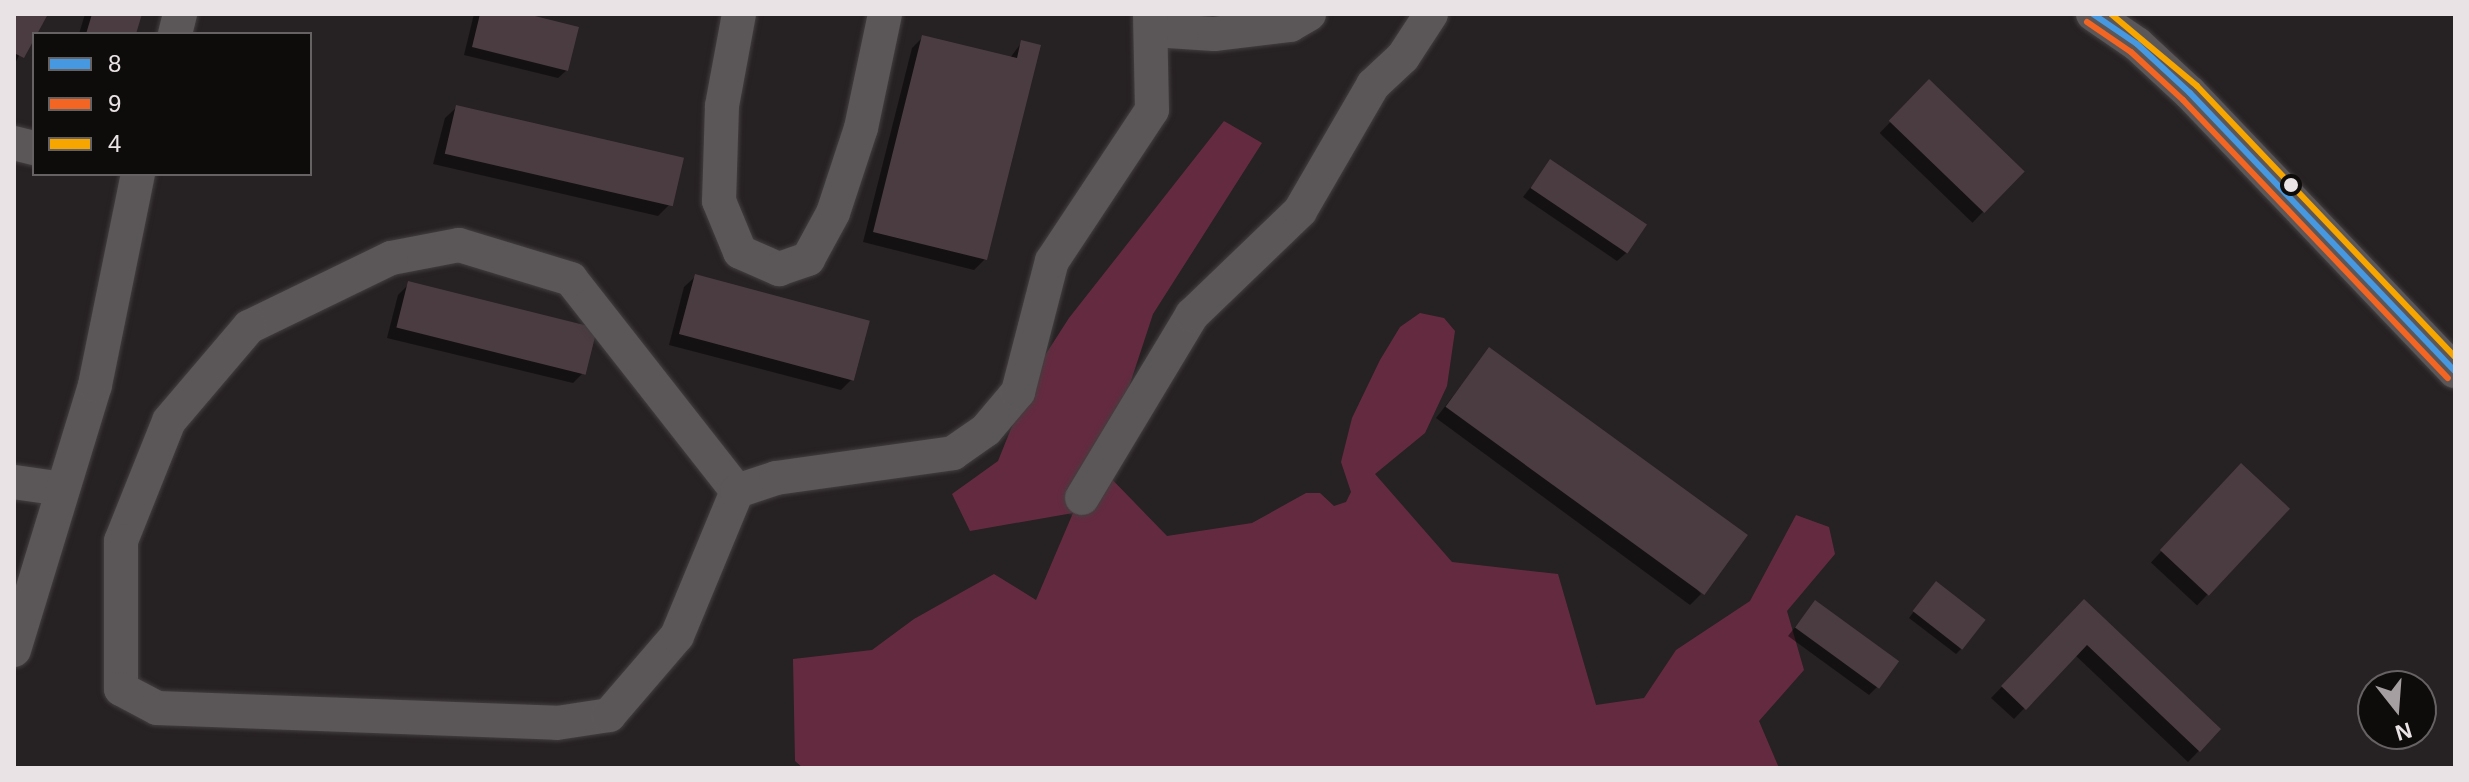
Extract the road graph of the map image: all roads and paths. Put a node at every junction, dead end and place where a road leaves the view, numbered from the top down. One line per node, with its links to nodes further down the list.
1 (739, 14): 2 (street)
2 (885, 14)
3 (1309, 14): 6 (street)
4 (1431, 14): 12 (street)
5 (2093, 14): 8 (street)
6 (1151, 22): 11 (street)
7 (135, 176): 10 (street)
8 (2455, 371)
9 (14, 482): 10 (street)
10 (63, 489): 13 (street)
11 (737, 491): 11 (street)
12 (1082, 498)
13 (14, 650)

